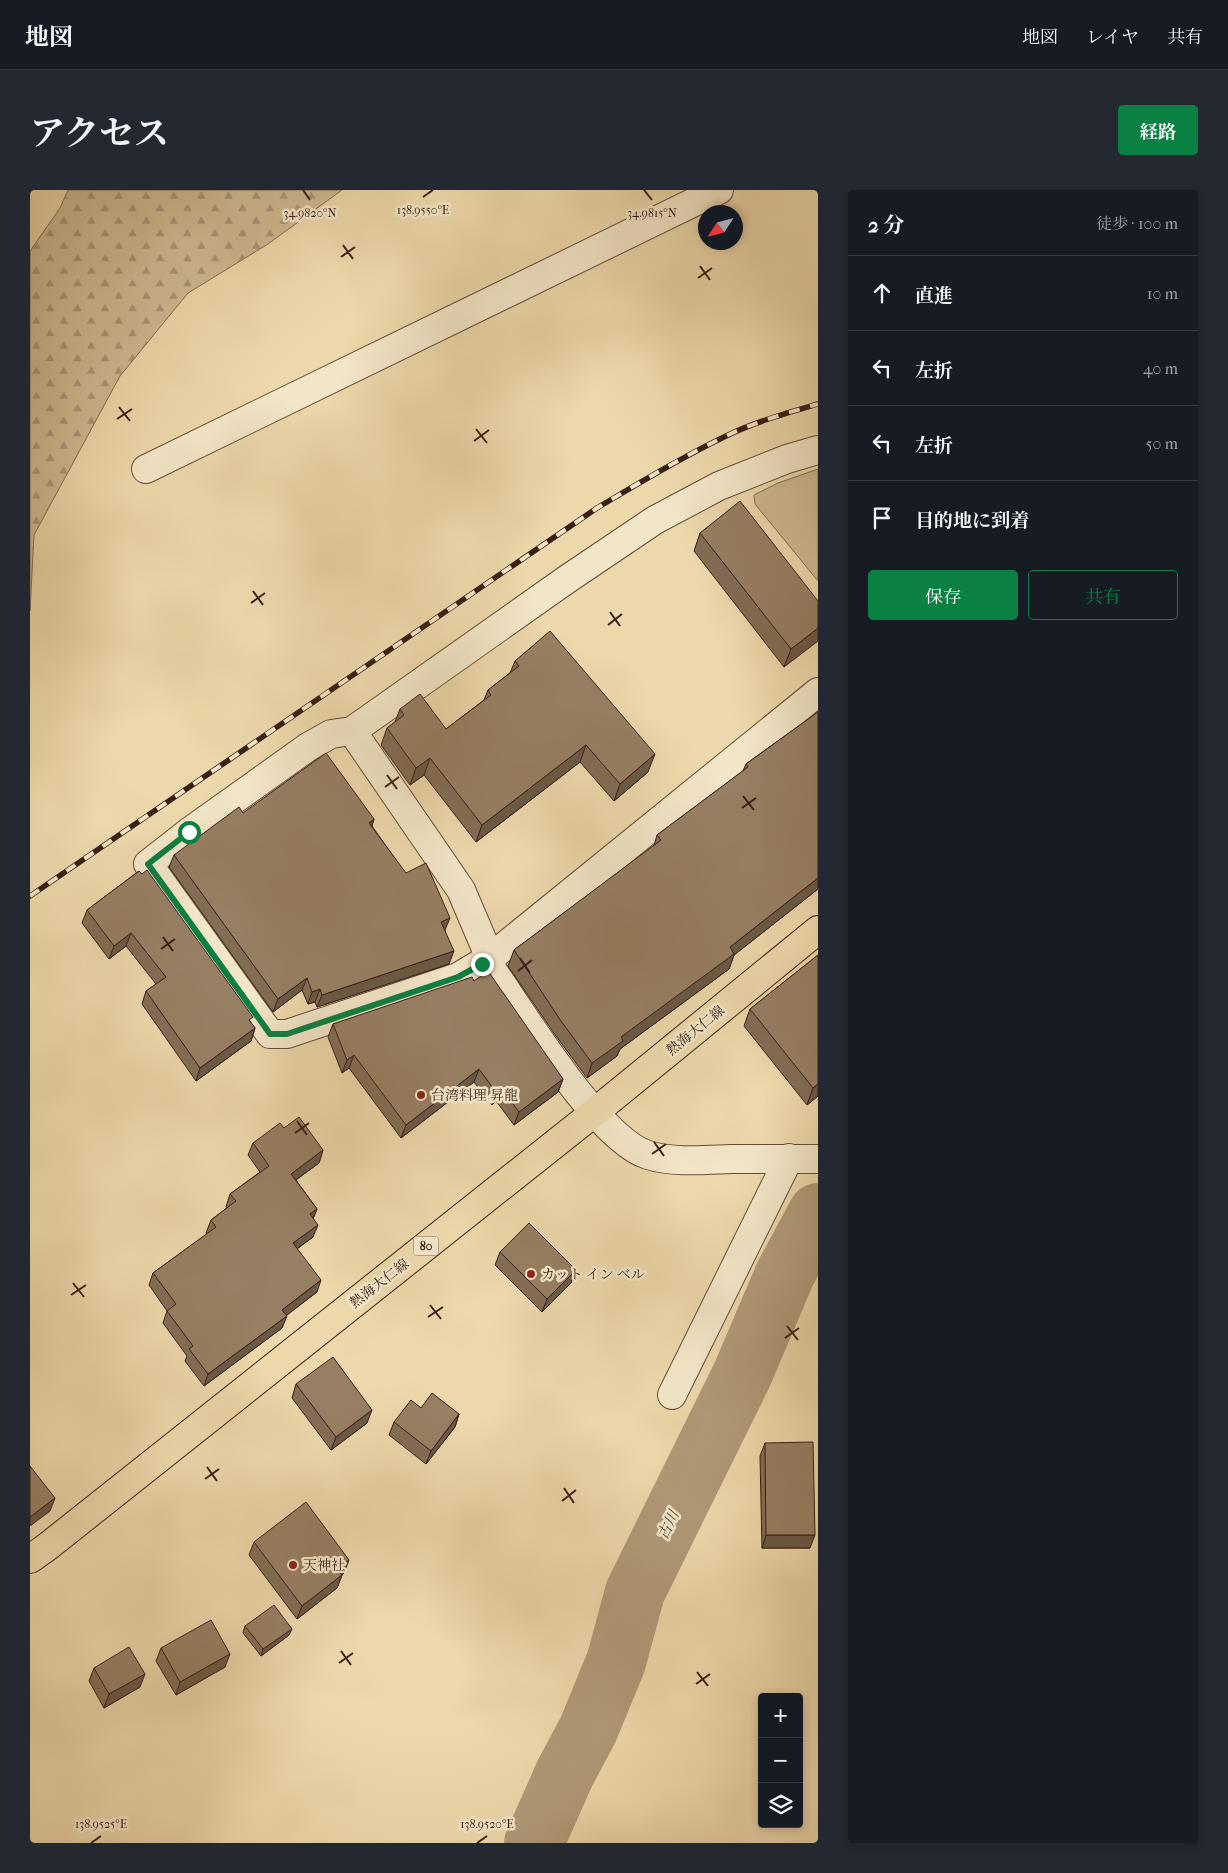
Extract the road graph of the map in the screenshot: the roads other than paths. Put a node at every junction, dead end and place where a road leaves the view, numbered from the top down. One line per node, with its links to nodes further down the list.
1 (719, 190): 3 (street)
2 (818, 450): 5 (street)
3 (146, 469)
4 (818, 692): 7 (street)
5 (352, 732): 7 (street); 7 (street)
6 (818, 930): 8 (main road, 熱海大仁線 / 80)
7 (490, 958): 8 (street)
8 (595, 1112): 9 (street); 11 (main road, 熱海大仁線 / 80)
9 (804, 1158): 10 (street)
10 (672, 1395)
11 (30, 1559)

